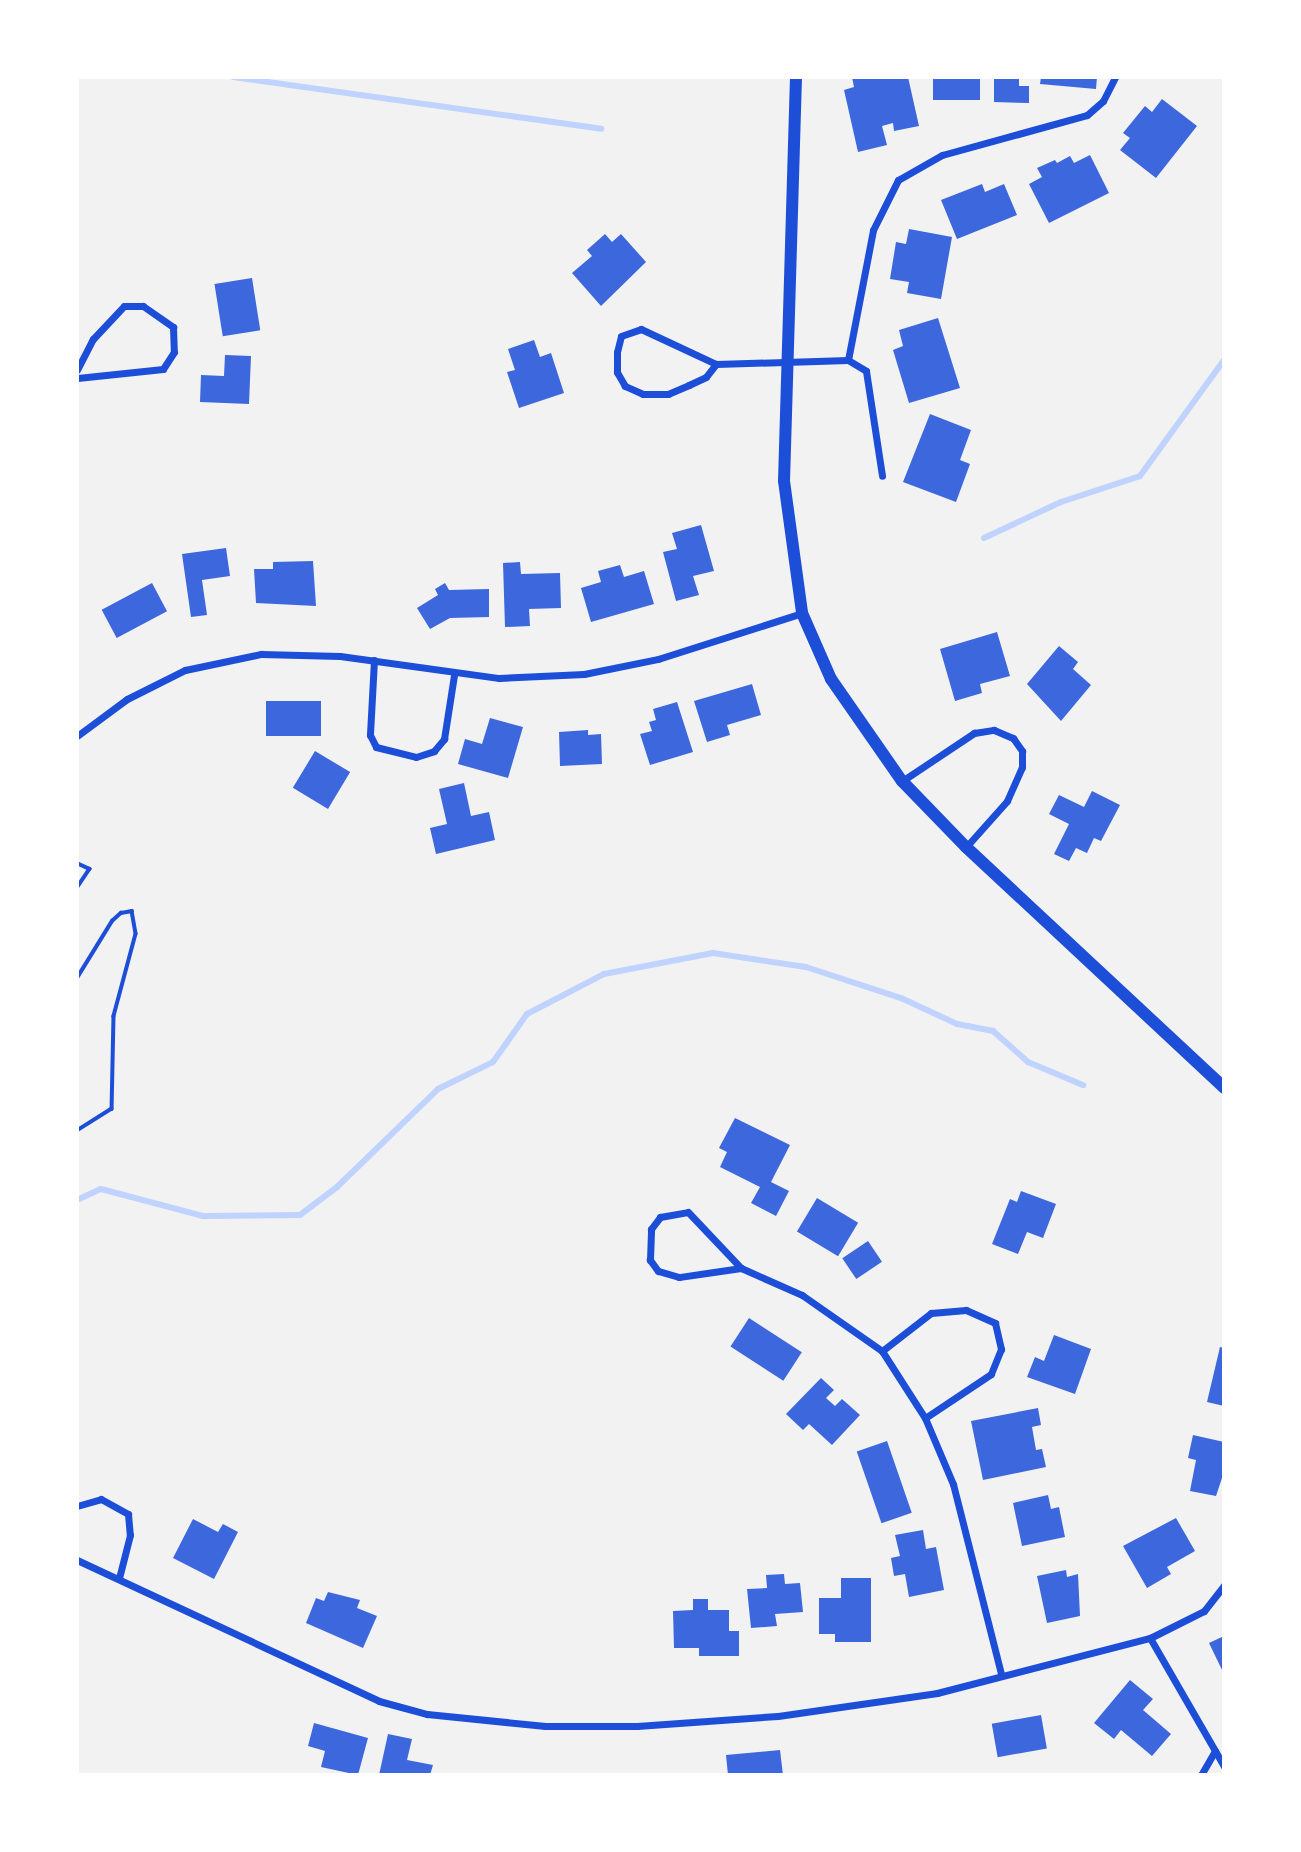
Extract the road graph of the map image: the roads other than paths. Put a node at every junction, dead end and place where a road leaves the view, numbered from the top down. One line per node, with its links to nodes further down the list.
1 (796, 77): 5 (street)
2 (1115, 77): 3 (street)
3 (848, 360): 5 (street); 8 (street)
4 (716, 364): 4 (street); 5 (street)
5 (786, 365): 9 (street)
6 (77, 370): 7 (street)
7 (77, 378)
8 (882, 476)
9 (802, 613): 11 (street); 13 (street)
10 (374, 660): 11 (street); 11 (street); 12 (street)
11 (454, 675)
12 (77, 736)
13 (902, 781): 14 (street); 14 (street)
14 (966, 847): 15 (street)
15 (1224, 1088)
16 (741, 1268): 16 (street); 17 (street)
17 (882, 1351): 18 (street); 18 (street)
18 (925, 1418): 24 (street)
19 (77, 1506): 21 (street)
20 (77, 1560): 21 (street)
21 (119, 1578): 24 (street)
22 (1224, 1585): 23 (street)
23 (1150, 1637): 24 (street); 25 (street)
24 (1000, 1674)
25 (1215, 1751): 26 (street); 27 (street)
26 (1224, 1766)
27 (1200, 1775)

